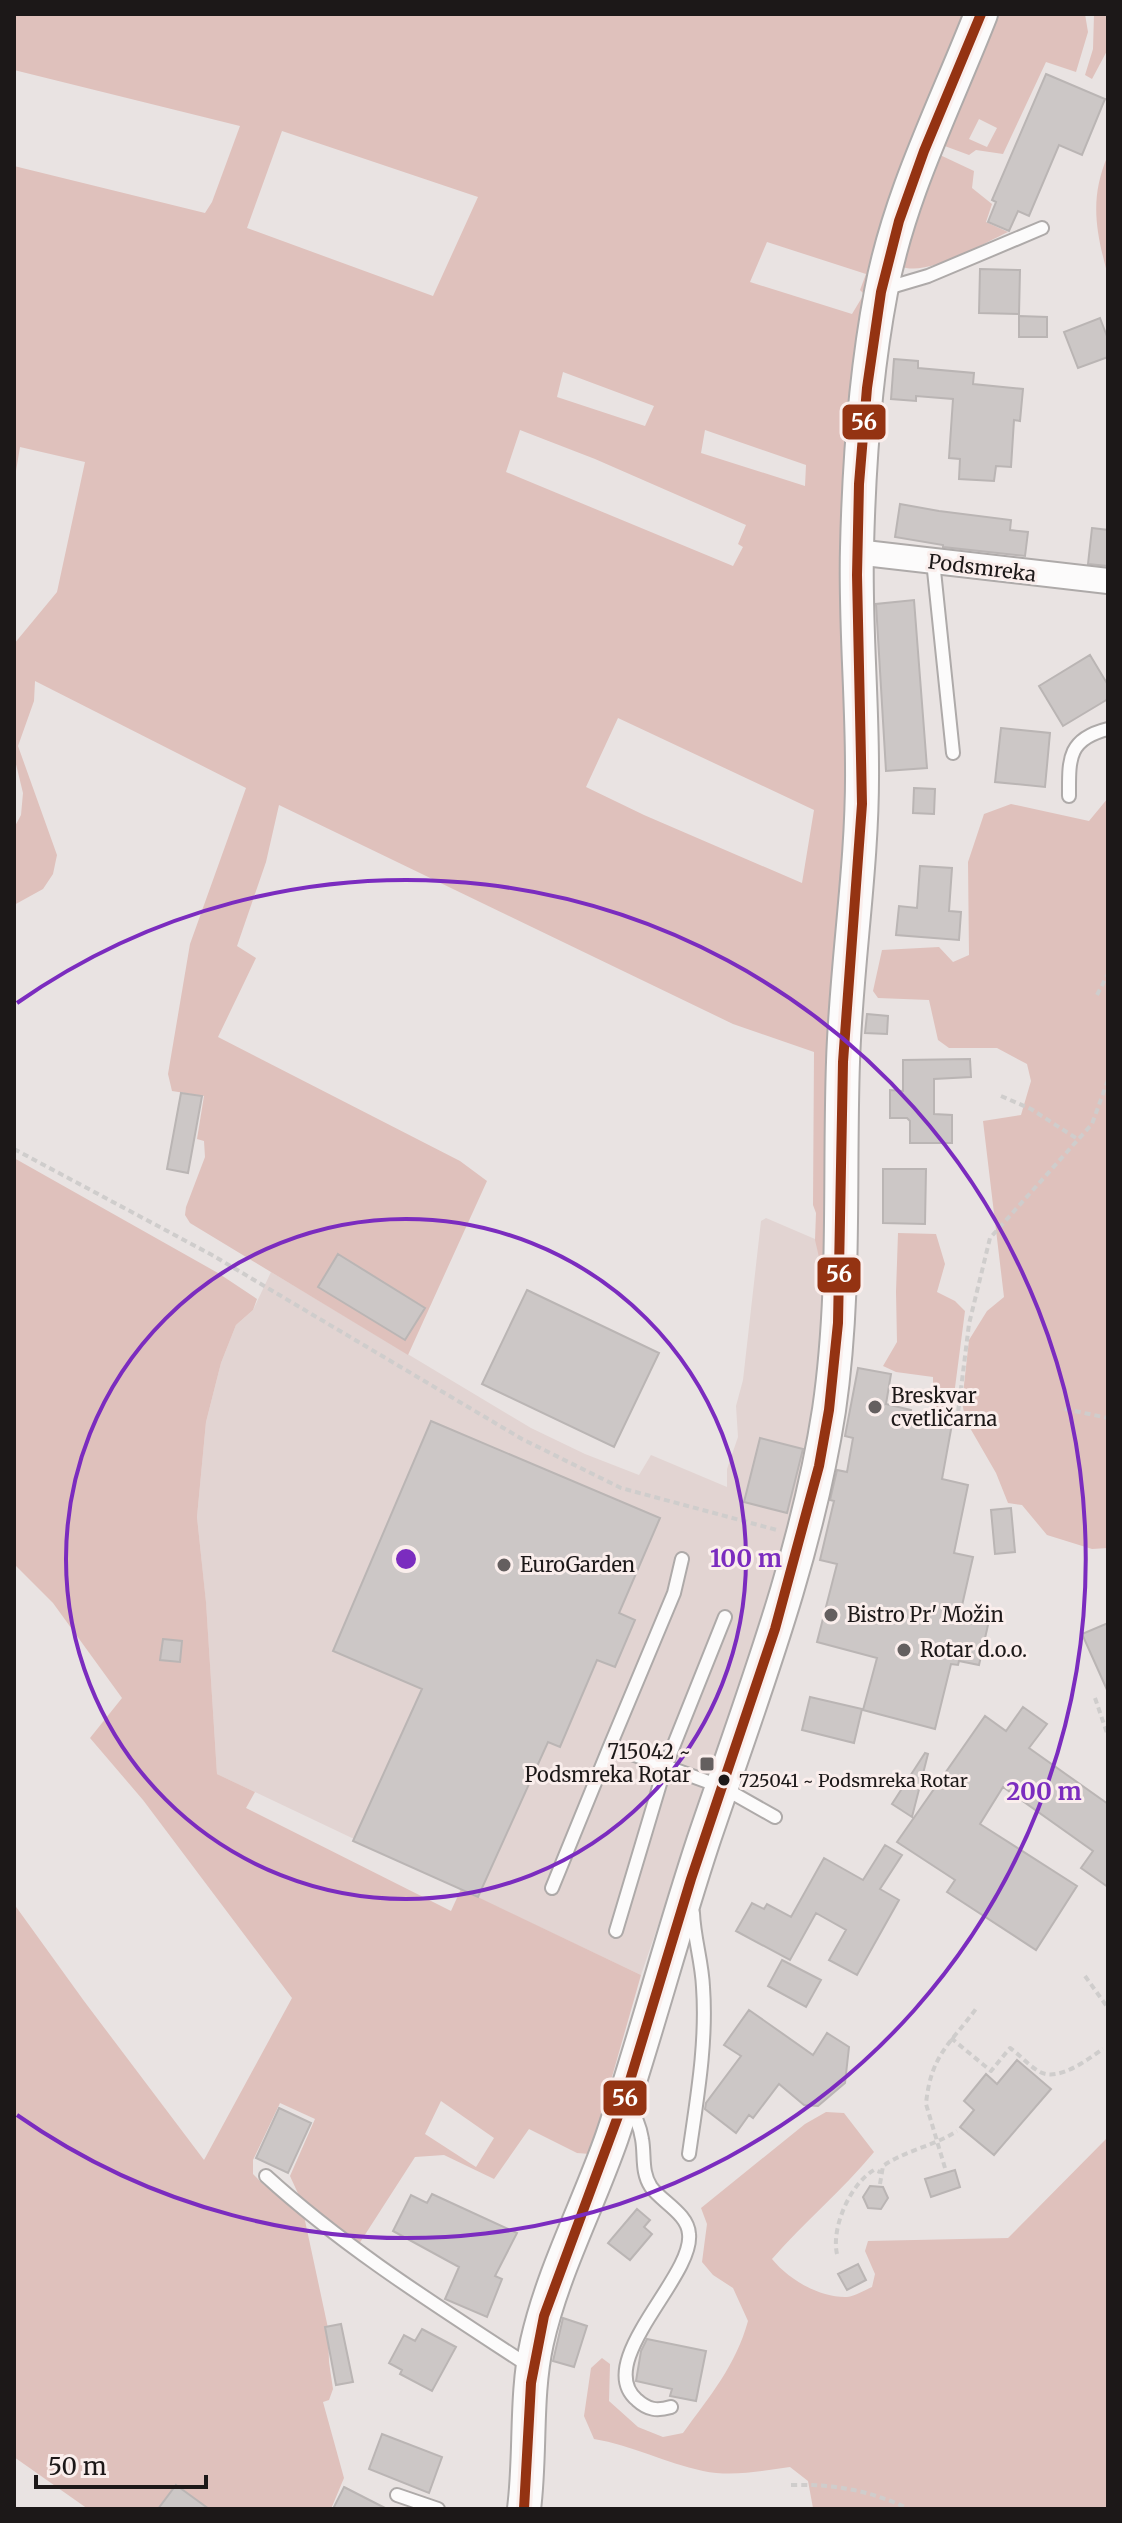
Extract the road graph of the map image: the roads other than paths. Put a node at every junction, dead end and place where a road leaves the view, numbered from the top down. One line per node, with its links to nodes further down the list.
1 (981, 14): 3 (street)
2 (1042, 228): 3 (lane)
3 (881, 290): 4 (street)
4 (856, 552): 5 (street, Podsmreka); 14 (street)
5 (933, 561): 6 (street, Podsmreka); 8 (lane)
6 (1108, 581)
7 (1108, 729): 9 (lane)
8 (953, 753)
9 (1069, 796)
10 (682, 1559): 12 (lane)
11 (725, 1617): 13 (lane)
12 (610, 1746): 13 (lane); 17 (lane)
13 (665, 1767): 14 (lane); 18 (lane)
14 (722, 1787): 15 (lane); 16 (street)
15 (775, 1817)
16 (691, 1878): 19 (street); 20 (lane)
17 (552, 1888)
18 (616, 1931)
19 (625, 2098): 22 (street); 23 (lane)
20 (689, 2154)
21 (266, 2176): 22 (lane)
22 (532, 2368): 26 (street)
23 (671, 2407)
24 (397, 2495): 25 (lane)
25 (438, 2509)
26 (524, 2509)

